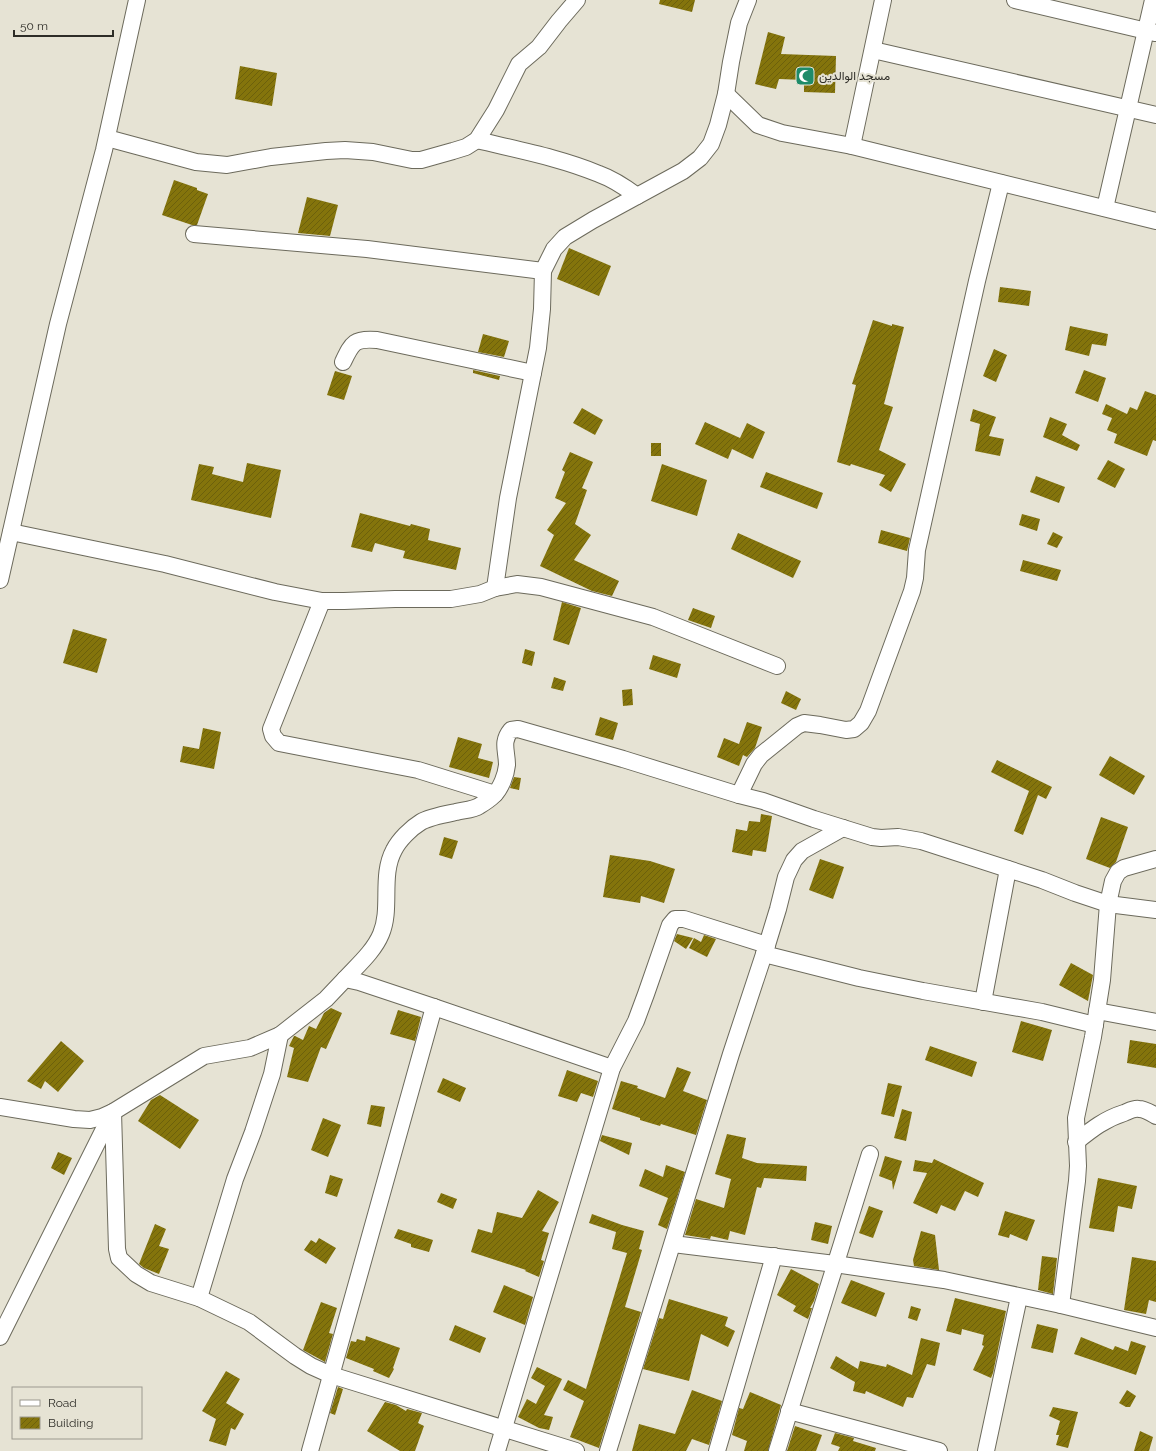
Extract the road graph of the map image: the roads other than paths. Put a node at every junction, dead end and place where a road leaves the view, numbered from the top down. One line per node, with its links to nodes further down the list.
1 (137, 0): 12 (street)
2 (577, 0): 13 (street)
3 (748, 0): 9 (street)
4 (883, 0): 8 (street)
5 (1015, 0): 7 (street)
6 (1153, 0): 7 (street)
7 (1151, 32): 10 (street)
8 (873, 50): 10 (street); 14 (street)
9 (726, 94): 14 (street); 16 (street)
10 (1128, 108): 11 (street); 17 (street)
11 (1156, 115)
12 (107, 138): 13 (street); 23 (street)
13 (477, 140): 16 (street)
14 (852, 146): 15 (street)
15 (1001, 183): 17 (street); 29 (street)
16 (637, 196): 20 (street)
17 (1104, 208): 18 (street)
18 (1156, 221)
19 (194, 234): 20 (street)
20 (543, 271): 22 (street)
21 (343, 362): 22 (street)
22 (533, 373): 25 (street)
23 (11, 532): 24 (street); 26 (street)
24 (0, 580)
25 (495, 588): 26 (street); 27 (street)
26 (322, 601): 28 (street)
27 (777, 666)
28 (495, 794): 29 (street); 36 (street)
29 (739, 795): 30 (street)
30 (843, 828): 32 (street); 35 (street)
31 (1156, 859): 33 (street)
32 (1008, 869): 33 (street); 37 (street)
33 (1108, 904): 34 (street); 39 (street)
34 (1156, 910)
35 (765, 950): 37 (street); 42 (street); 48 (street)
36 (346, 979): 38 (street); 41 (street)
37 (983, 1002): 39 (street)
38 (434, 1007): 42 (street); 56 (street)
39 (1096, 1018): 40 (street); 46 (street)
40 (1156, 1022)
41 (280, 1035): 44 (street); 52 (street)
42 (612, 1068): 58 (street)
43 (0, 1107): 44 (street)
44 (113, 1112): 52 (street); 55 (street)
45 (1156, 1116): 46 (street)
46 (1076, 1142): 53 (street)
47 (870, 1154): 50 (street)
48 (673, 1244): 49 (street); 62 (street)
49 (774, 1256): 50 (street); 63 (street)
50 (835, 1264): 51 (street); 57 (street)
51 (1019, 1297): 53 (street); 66 (street)
52 (199, 1298): 56 (street)
53 (1061, 1305): 54 (street)
54 (1156, 1328)
55 (0, 1336)
56 (331, 1375): 58 (street); 59 (street)
57 (789, 1411): 64 (street); 65 (street)
58 (503, 1428): 60 (street); 61 (street)
59 (310, 1451)
60 (497, 1451)
61 (576, 1451)
62 (608, 1451)
63 (717, 1451)
64 (777, 1451)
65 (939, 1451)
66 (986, 1451)

